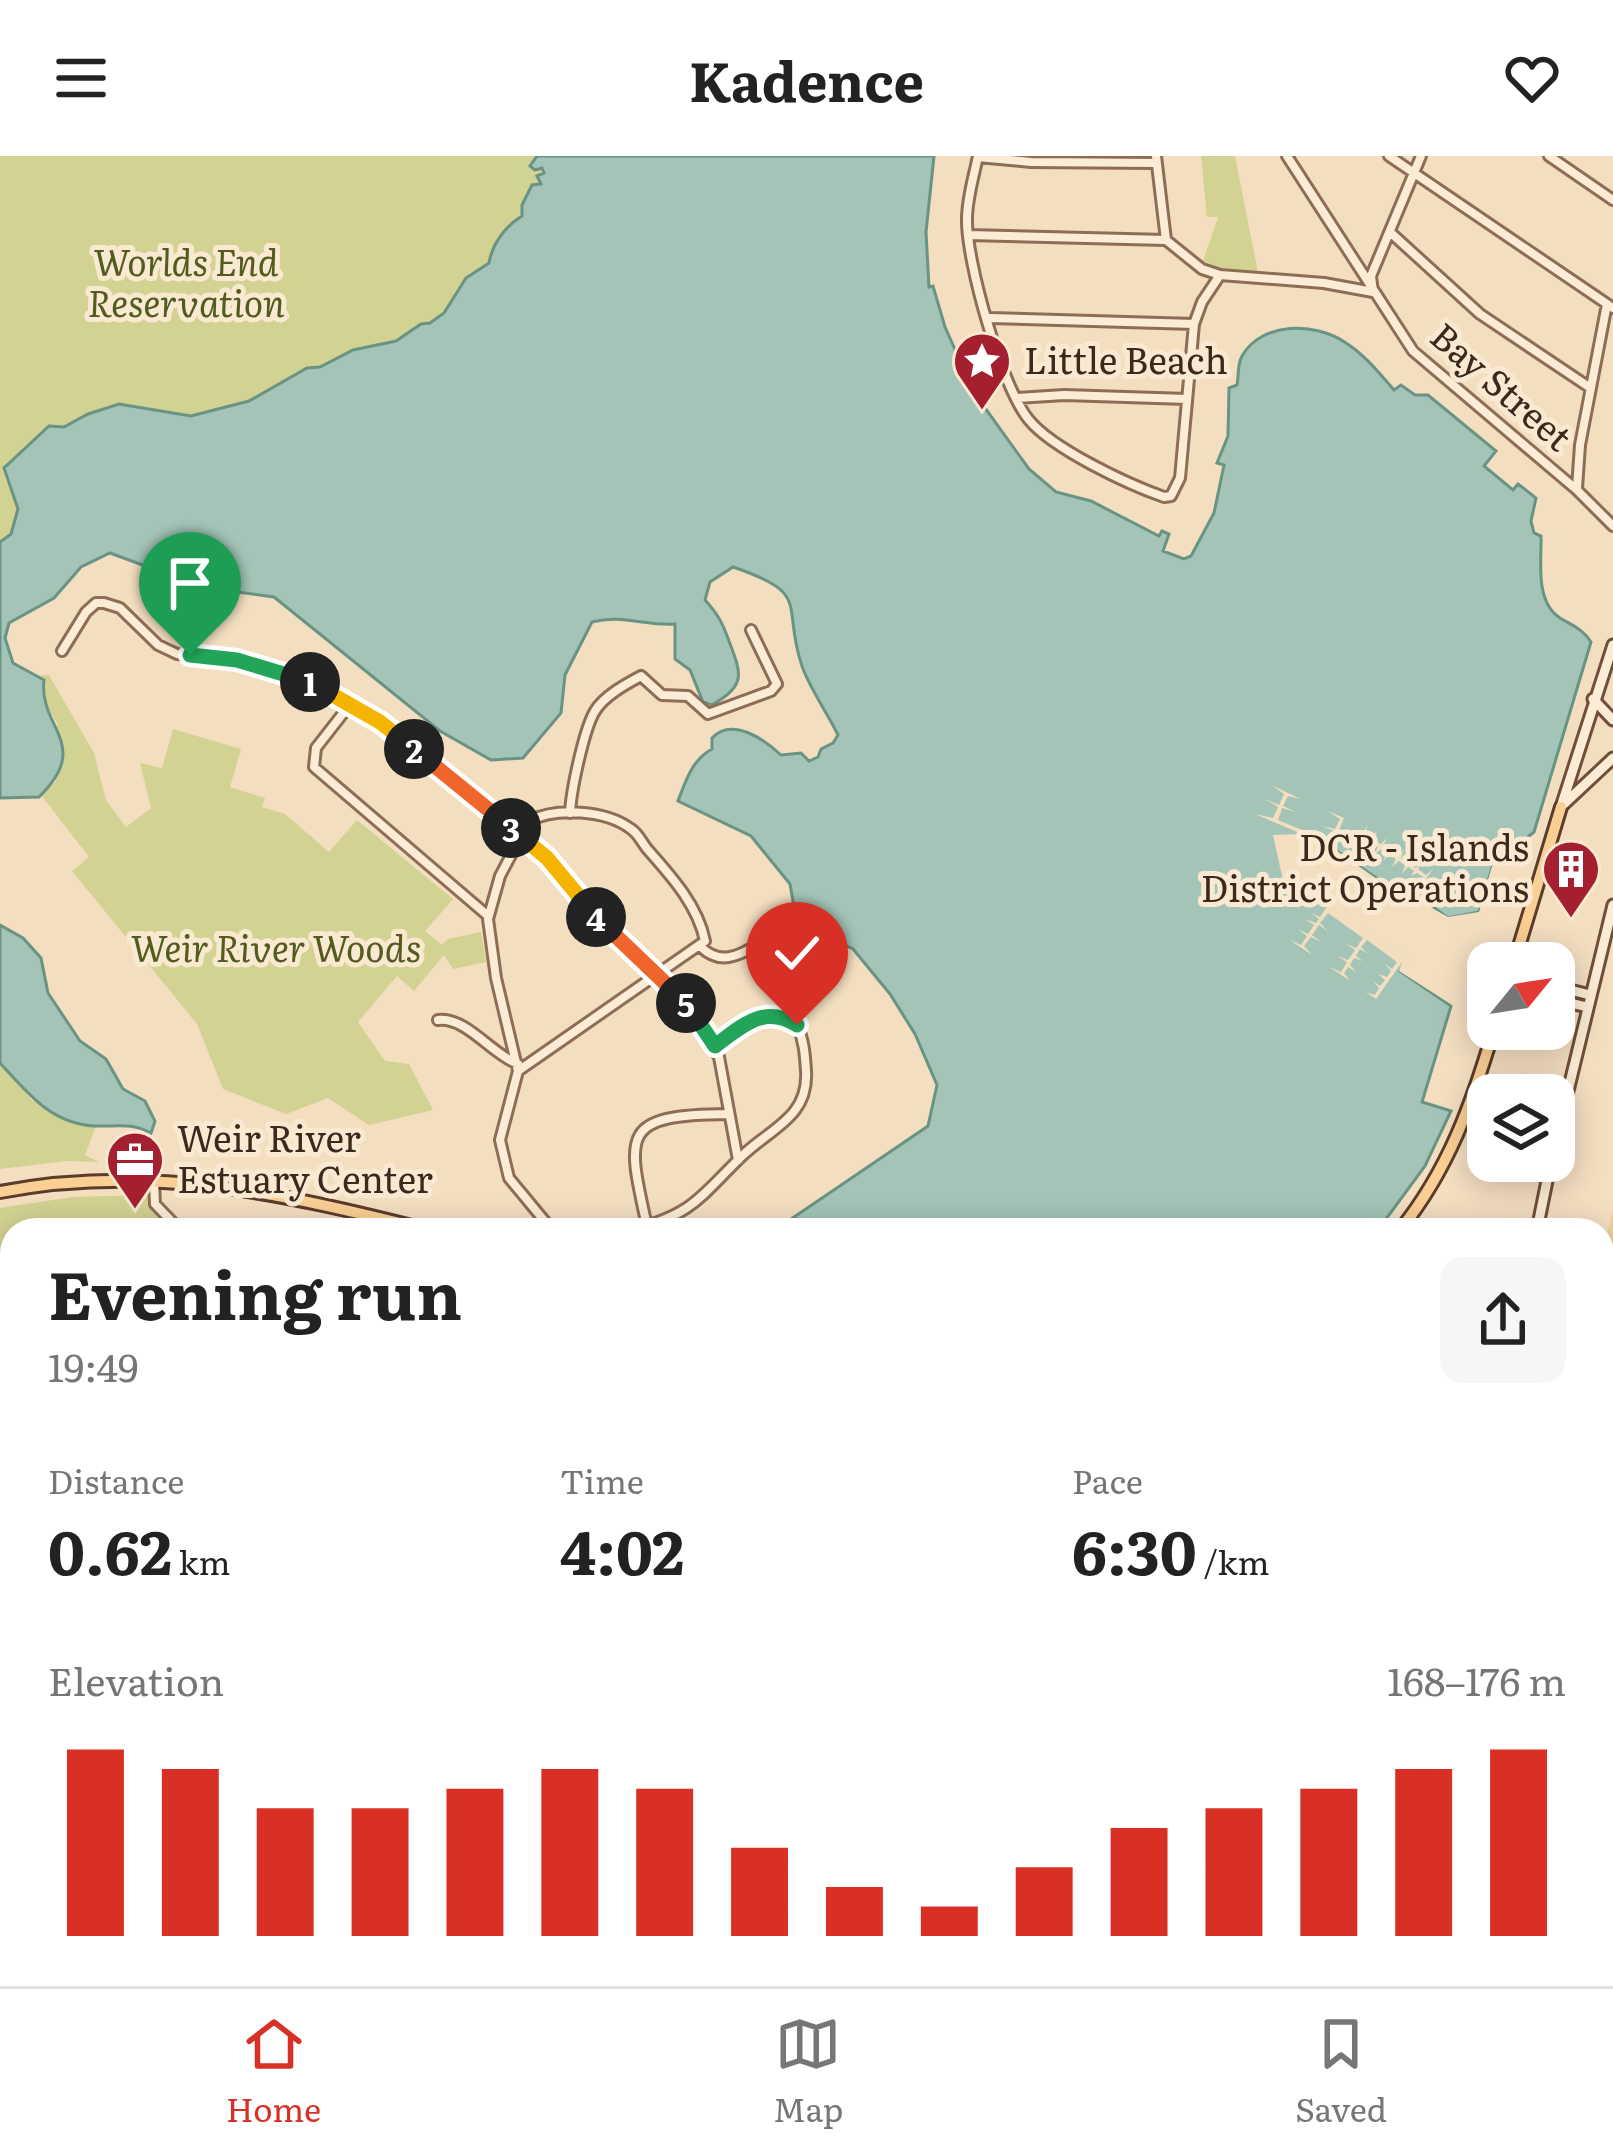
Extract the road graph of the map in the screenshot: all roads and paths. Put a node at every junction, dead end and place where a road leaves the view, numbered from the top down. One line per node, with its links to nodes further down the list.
1 (1287, 156): 13 (street, Bay Street)
2 (1389, 156): 7 (street)
3 (1421, 156): 7 (street)
4 (1549, 156): 8 (street)
5 (978, 157): 6 (street); 10 (street)
6 (1156, 159): 11 (street)
7 (1415, 171): 9 (street); 14 (street)
8 (1613, 200)
9 (1391, 233): 13 (street); 17 (street)
10 (968, 235): 11 (street); 15 (street)
11 (1166, 240): 12 (street)
12 (1220, 275): 13 (street); 16 (street)
13 (1373, 292): 20 (street, Bay Street)
14 (1610, 306): 17 (street)
15 (989, 318): 16 (street); 18 (street)
16 (1194, 323): 19 (street)
17 (1589, 387): 20 (street)
18 (1017, 398): 19 (street); 19 (street)
19 (1187, 399)
20 (1577, 490): 21 (street, Bay Street)
21 (1613, 526)
22 (751, 629): 30 (street)
23 (1613, 644): 25 (main road)
24 (62, 651): 26 (street)
25 (1593, 699): 27 (main road); 29 (main road)
26 (348, 707): 31 (street); 33 (street)
27 (1613, 720)
28 (1613, 758): 29 (main road)
29 (1561, 807): 34 (main road)
30 (570, 813): 31 (street); 36 (street)
31 (520, 835): 33 (street); 37 (street)
32 (1613, 905): 40 (main road)
33 (489, 916): 44 (street)
34 (1520, 942)
35 (758, 944): 36 (street)
36 (701, 946): 37 (street)
37 (656, 971): 42 (street); 44 (street)
38 (1575, 995): 40 (main road)
39 (1575, 1000): 40 (main road)
40 (1589, 1001): 45 (main road)
41 (438, 1020): 44 (street)
42 (715, 1046): 46 (street); 47 (street)
43 (1488, 1050): 56 (main road)
44 (518, 1068): 53 (street)
45 (1572, 1074)
46 (728, 1114): 47 (street); 54 (street)
47 (738, 1160): 55 (street)
48 (154, 1179): 50 (main road); 51 (street); 52 (main road)
49 (1547, 1182): 57 (main road)
50 (0, 1192)
51 (168, 1218)
52 (379, 1218)
53 (541, 1218)
54 (644, 1218)
55 (667, 1218)
56 (1409, 1218)
57 (1540, 1218)

